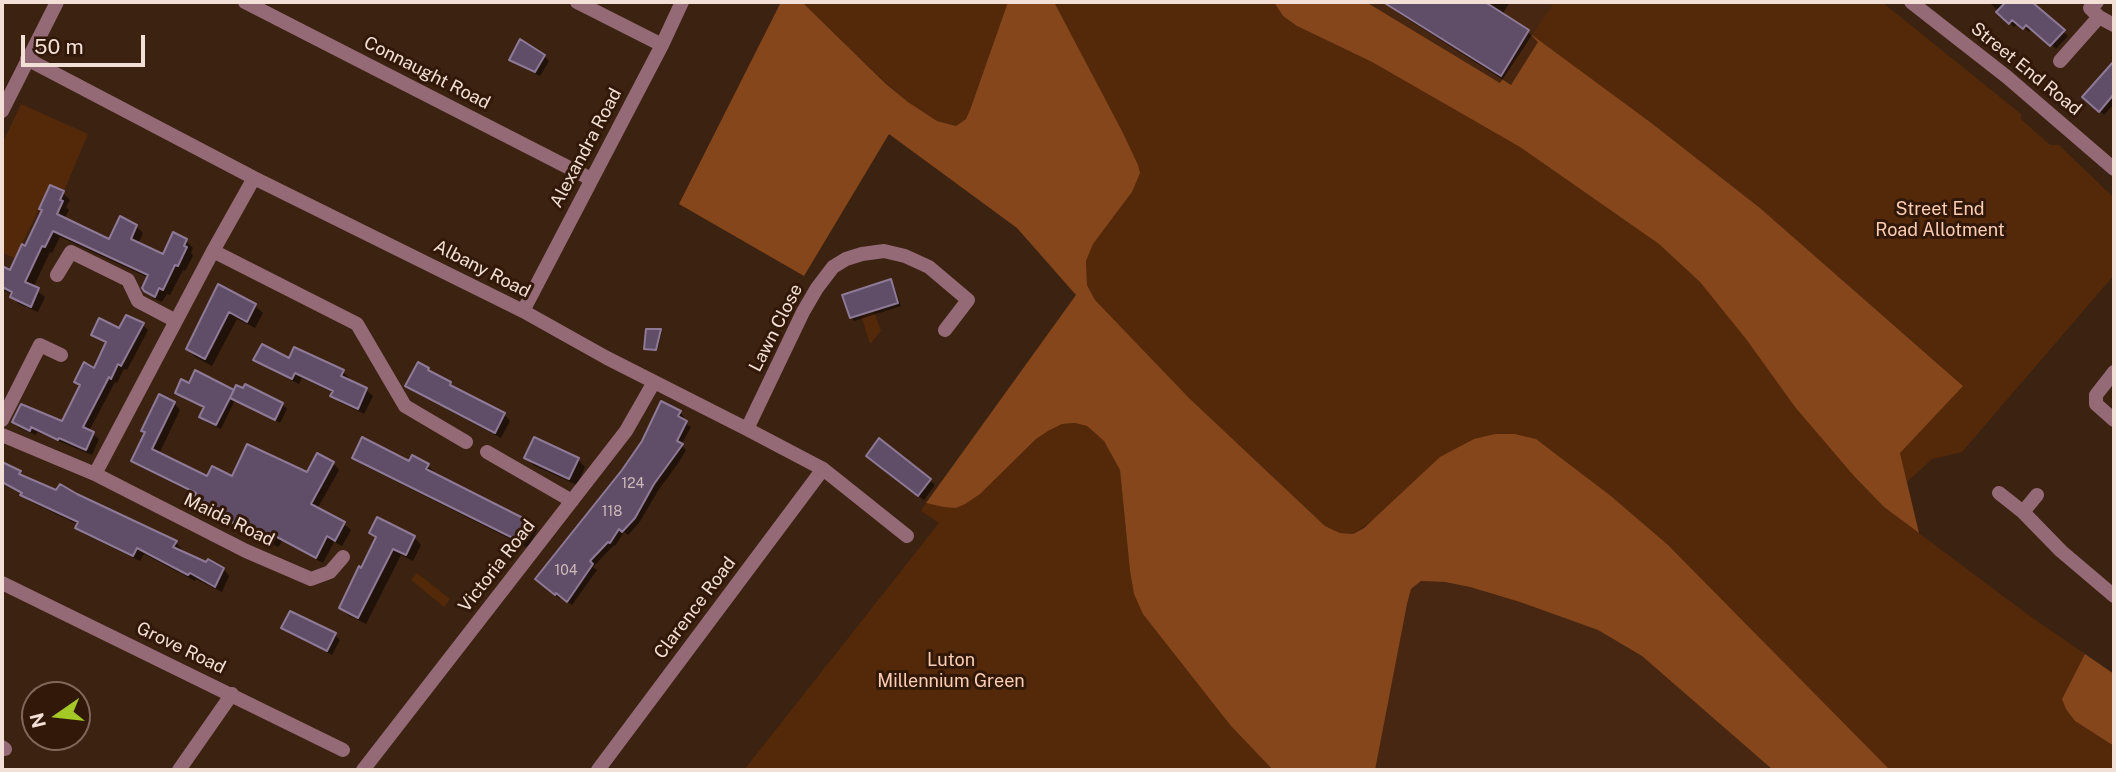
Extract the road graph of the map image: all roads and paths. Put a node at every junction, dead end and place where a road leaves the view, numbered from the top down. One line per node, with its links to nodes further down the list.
1 (57, 2): 9 (street)
2 (245, 2): 14 (street, Connaught Road)
3 (577, 2): 8 (street)
4 (682, 2): 8 (street, Alexandra Road)
5 (1911, 2): 12 (street, Street End Road)
6 (2092, 7): 7 (street); 10 (street)
7 (2114, 25)
8 (662, 45): 14 (street, Alexandra Road)
9 (27, 59): 11 (street); 13 (street, Albany Road)
10 (2060, 61)
11 (2, 111)
12 (2114, 169)
13 (254, 178): 15 (street); 17 (street, Albany Road)
14 (591, 179): 17 (street, Alexandra Road)
15 (213, 251): 18 (street); 27 (street)
16 (57, 275): 18 (street)
17 (523, 311): 22 (street, Albany Road)
18 (176, 321): 30 (street)
19 (945, 330): 25 (street, Lawn Close)
20 (61, 355): 23 (street)
21 (2114, 372): 24 (street)
22 (654, 382): 25 (street, Albany Road); 33 (street, Victoria Road)
23 (2, 420)
24 (2114, 420)
25 (747, 429): 29 (street, Albany Road)
26 (2, 435): 30 (street, Maida Road)
27 (466, 442)
28 (487, 452): 33 (street)
29 (823, 470): 35 (street, Albany Road); 43 (street, Clarence Road)
30 (95, 474): 36 (street, Maida Road)
31 (1999, 493): 34 (street)
32 (2037, 495): 34 (street)
33 (572, 501): 42 (street, Victoria Road)
34 (2023, 512): 38 (street)
35 (907, 536)
36 (343, 557)
37 (2, 583): 39 (street, Grove Road)
38 (2114, 596)
39 (232, 694): 40 (street, Grove Road); 41 (street)
40 (343, 750)
41 (178, 770)
42 (363, 770)
43 (598, 770)

